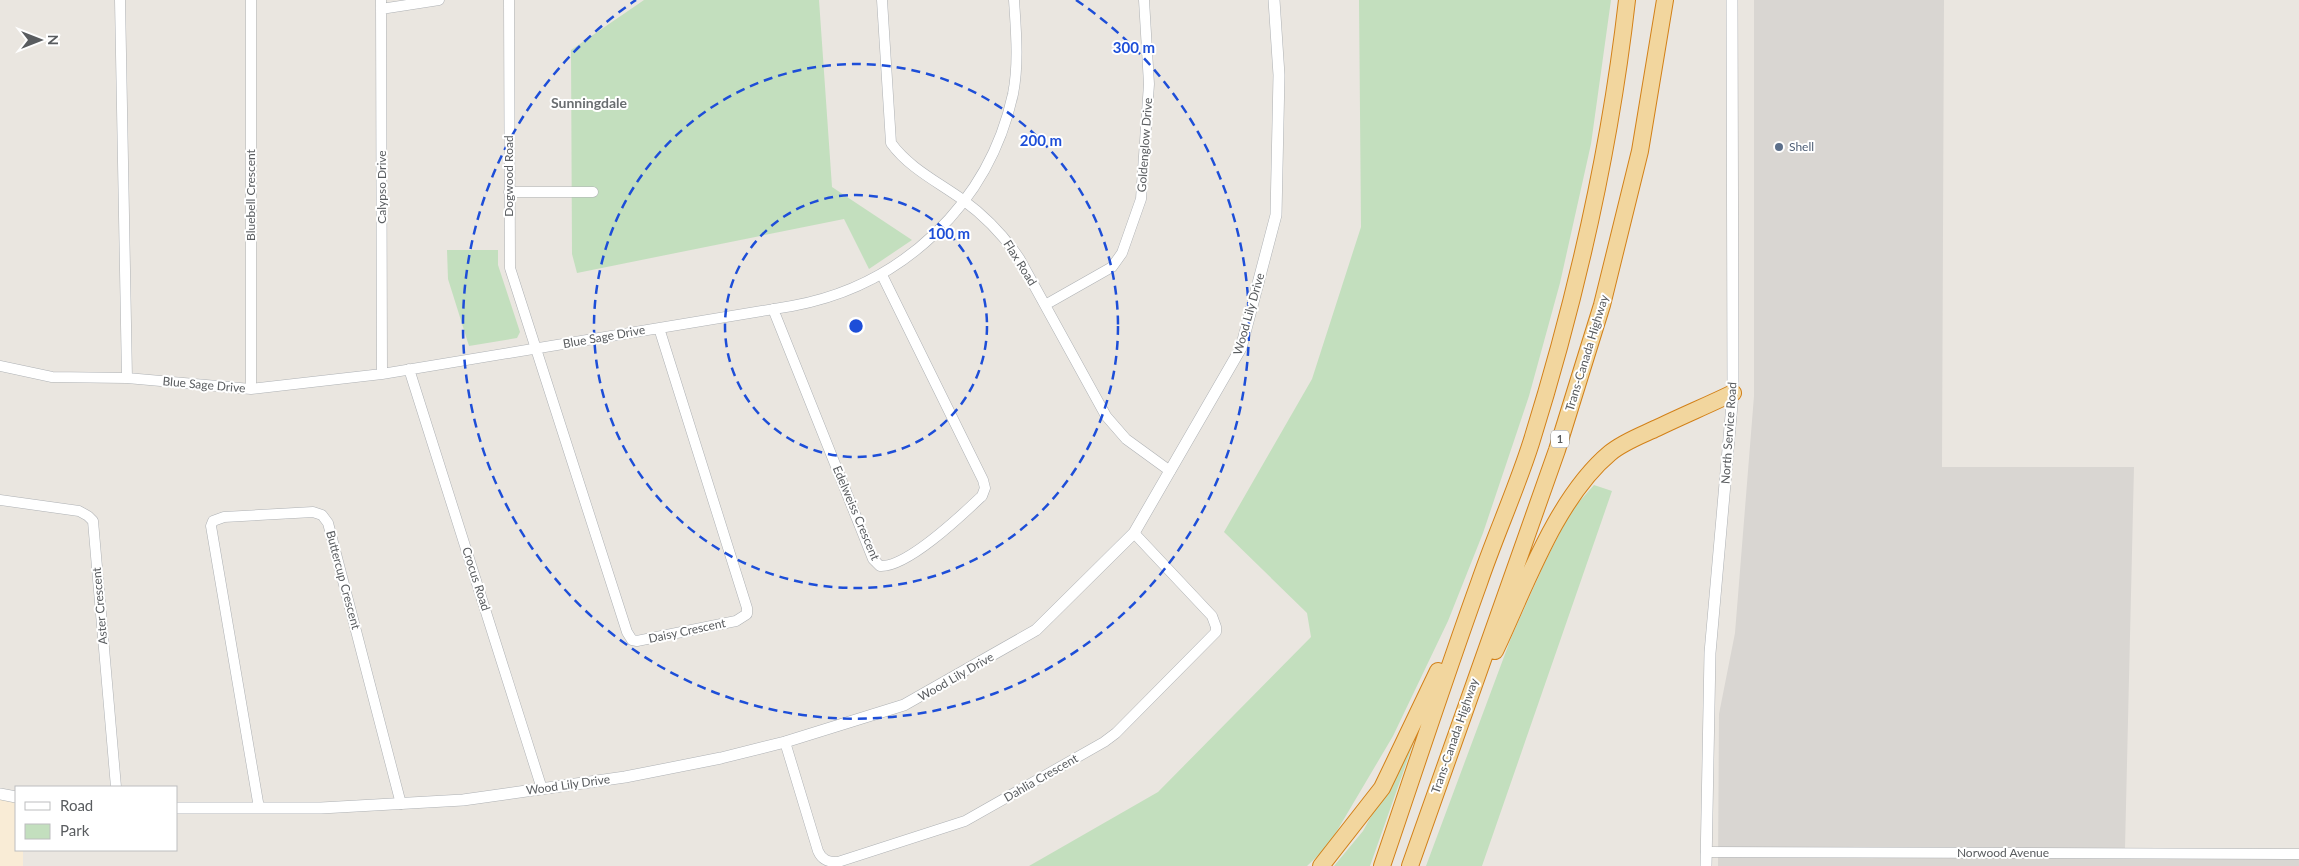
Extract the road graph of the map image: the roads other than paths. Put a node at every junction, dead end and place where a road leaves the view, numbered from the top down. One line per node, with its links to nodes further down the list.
1 (120, 0): 24 (street)
2 (251, 0): 25 (street, Bluebell Crescent)
3 (439, 0): 12 (street)
4 (508, 0): 13 (street, Dogwood Road)
5 (882, 0): 15 (street, Flax Road)
6 (1014, 0): 15 (street, Blue Sage Drive)
7 (1144, 0): 17 (street, Goldenglow Drive)
8 (1274, 0): 27 (street, Wood Lily Drive)
9 (1627, 0): 30 (highway, 1)
10 (1665, 0): 31 (highway, Trans-Canada Highway / 1)
11 (1732, 0): 26 (street, North Service Road)
12 (381, 4): 23 (street, Calypso Drive)
13 (509, 192): 14 (street); 20 (street, Dogwood Road)
14 (593, 192)
15 (965, 202): 16 (street, Blue Sage Drive); 17 (street, Flax Road)
16 (882, 274): 18 (street, Blue Sage Drive); 18 (street, Edelweiss Crescent)
17 (1045, 305): 27 (street, Flax Road)
18 (773, 309): 19 (street, Blue Sage Drive)
19 (659, 328): 20 (street, Blue Sage Drive); 20 (street, Daisy Crescent)
20 (536, 348): 22 (street, Blue Sage Drive)
21 (0, 366): 24 (street, Blue Sage Drive)
22 (409, 369): 23 (street, Blue Sage Drive); 34 (street, Crocus Road)
23 (382, 374): 25 (street, Blue Sage Drive)
24 (127, 378): 25 (street, Blue Sage Drive)
25 (251, 389)
26 (1733, 393): 31 (highway); 40 (street, North Service Road)
27 (1170, 471): 29 (street, Wood Lily Drive)
28 (0, 500): 33 (street, Aster Crescent)
29 (1134, 533): 32 (street, Wood Lily Drive); 32 (street, Dahlia Crescent)
30 (1478, 583): 42 (highway); 43 (highway, 1)
31 (1456, 735): 44 (highway, Trans-Canada Highway / 1)
32 (785, 742): 34 (street, Wood Lily Drive)
33 (116, 786)
34 (542, 789): 37 (street, Wood Lily Drive)
35 (0, 794): 36 (street)
36 (15, 797)
37 (401, 804): 39 (street, Wood Lily Drive); 39 (street, Buttercup Crescent)
38 (178, 808): 39 (street, Wood Lily Drive)
39 (259, 808)
40 (1706, 852): 41 (street, Norwood Avenue); 45 (street, North Service Road)
41 (2299, 854)
42 (1321, 866)
43 (1382, 866)
44 (1410, 866)
45 (1706, 866)

